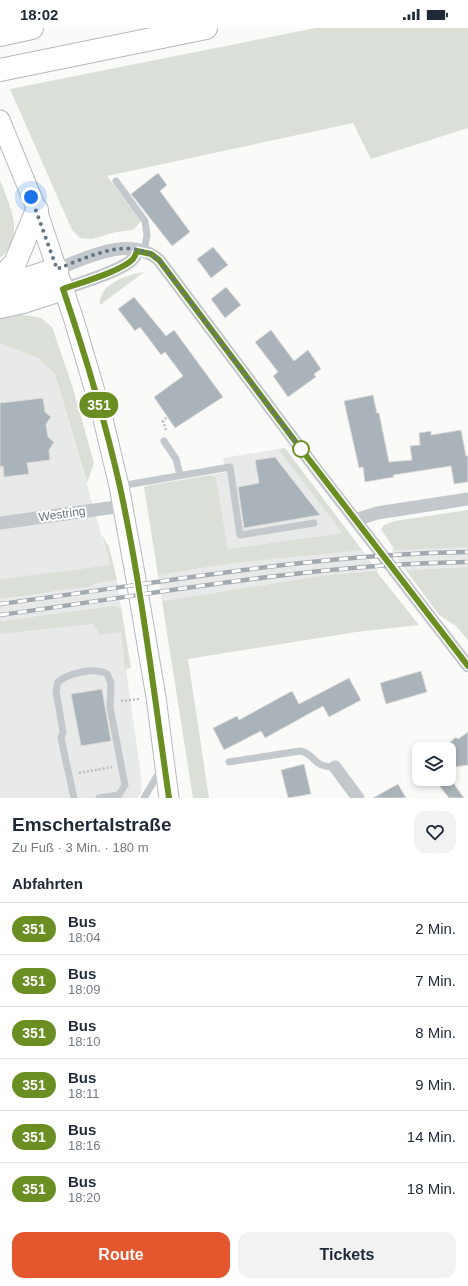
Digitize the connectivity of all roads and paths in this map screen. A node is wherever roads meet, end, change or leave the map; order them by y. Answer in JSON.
{"nodes":[{"id":1,"x":32,"y":28,"type":"edge"},
{"id":2,"x":206,"y":28,"type":"edge"},
{"id":3,"x":0,"y":35,"type":"edge"},
{"id":4,"x":3,"y":69,"type":"edge"},
{"id":5,"x":0,"y":120,"type":"edge"},
{"id":6,"x":116,"y":181,"type":"dead end"},
{"id":7,"x":37,"y":210,"type":"junction"},
{"id":8,"x":141,"y":251,"type":"junction"},
{"id":9,"x":0,"y":278,"type":"edge"},
{"id":10,"x":60,"y":279,"type":"junction"},
{"id":11,"x":0,"y":287,"type":"edge"},
{"id":12,"x":0,"y":307,"type":"edge"},
{"id":13,"x":164,"y":441,"type":"dead end"},
{"id":14,"x":180,"y":475,"type":"junction"},
{"id":15,"x":119,"y":486,"type":"junction"},
{"id":16,"x":468,"y":499,"type":"edge"},
{"id":17,"x":123,"y":506,"type":"junction"},
{"id":18,"x":355,"y":520,"type":"junction"},
{"id":19,"x":0,"y":523,"type":"edge"},
{"id":20,"x":314,"y":523,"type":"dead end"},
{"id":21,"x":468,"y":666,"type":"edge"},
{"id":22,"x":164,"y":761,"type":"junction"},
{"id":23,"x":229,"y":762,"type":"dead end"},
{"id":24,"x":335,"y":767,"type":"joint"},
{"id":25,"x":74,"y":798,"type":"edge"},
{"id":26,"x":100,"y":798,"type":"edge"},
{"id":27,"x":144,"y":798,"type":"edge"},
{"id":28,"x":169,"y":798,"type":"edge"},
{"id":29,"x":358,"y":798,"type":"edge"}],
"edges":[{"from":1,"to":3,"type":"highway"},
{"from":2,"to":4,"type":"highway"},
{"from":5,"to":7,"type":"main road"},
{"from":6,"to":8,"type":"lane"},
{"from":7,"to":9,"type":"highway"},
{"from":7,"to":10,"type":"main road"},
{"from":8,"to":10,"type":"street"},
{"from":8,"to":10,"type":"street"},
{"from":8,"to":18,"type":"street"},
{"from":10,"to":11,"type":"highway"},
{"from":10,"to":12,"type":"highway"},
{"from":10,"to":15,"type":"main road"},
{"from":13,"to":14,"type":"lane"},
{"from":14,"to":15,"type":"lane"},
{"from":14,"to":20,"type":"lane"},
{"from":15,"to":17,"type":"main road"},
{"from":16,"to":18,"type":"street"},
{"from":17,"to":19,"type":"street","name":"Westring"},
{"from":17,"to":22,"type":"main road"},
{"from":18,"to":21,"type":"street"},
{"from":22,"to":27,"type":"lane"},
{"from":22,"to":28,"type":"main road"},
{"from":23,"to":24,"type":"lane"},
{"from":24,"to":29,"type":"street"},
{"from":25,"to":26,"type":"lane"}]}
